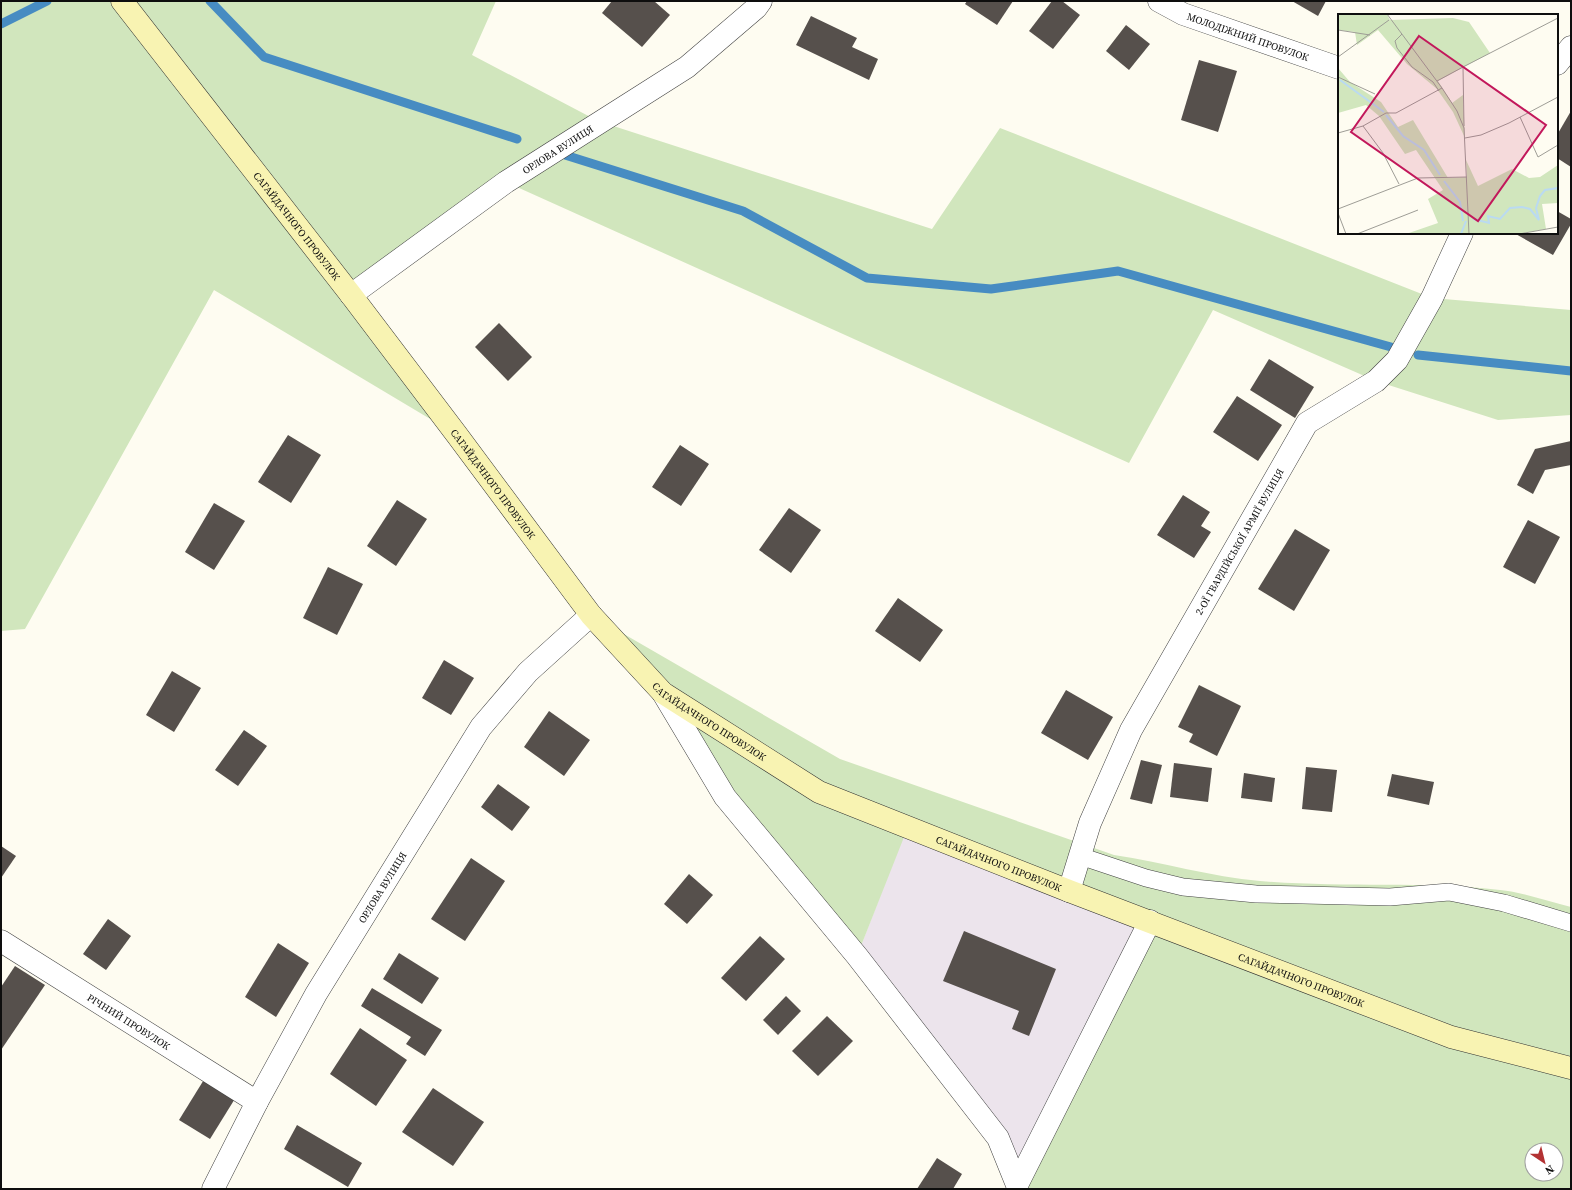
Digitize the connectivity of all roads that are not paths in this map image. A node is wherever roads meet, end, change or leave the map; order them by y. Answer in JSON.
{"nodes":[{"id":1,"x":122,"y":1,"type":"edge"},
{"id":2,"x":761,"y":1,"type":"edge"},
{"id":3,"x":1159,"y":1,"type":"edge"},
{"id":4,"x":1571,"y":47,"type":"edge"},
{"id":5,"x":1558,"y":63,"type":"edge"},
{"id":6,"x":1338,"y":68,"type":"edge"},
{"id":7,"x":1462,"y":234,"type":"edge"},
{"id":8,"x":351,"y":296,"type":"junction"},
{"id":9,"x":591,"y":615,"type":"junction"},
{"id":10,"x":663,"y":693,"type":"junction"},
{"id":11,"x":1080,"y":856,"type":"junction"},
{"id":12,"x":1069,"y":891,"type":"junction"},
{"id":13,"x":1150,"y":921,"type":"junction"},
{"id":14,"x":1571,"y":923,"type":"edge"},
{"id":15,"x":1,"y":941,"type":"edge"},
{"id":16,"x":1571,"y":1068,"type":"edge"},
{"id":17,"x":257,"y":1102,"type":"junction"},
{"id":18,"x":1017,"y":1187,"type":"edge"},
{"id":19,"x":213,"y":1189,"type":"edge"}],
"edges":[{"from":1,"to":8,"type":"street","name":"САГАЙДАЧНОГО ПРОВУЛОК"},
{"from":2,"to":8,"type":"street","name":"ОРЛОВА ВУЛИЦЯ"},
{"from":3,"to":6,"type":"street","name":"МОЛОДІЖНИЙ ПРОВУЛОК"},
{"from":4,"to":5,"type":"street"},
{"from":7,"to":11,"type":"street","name":"2-ОЇ ГВАРДІЙСЬКОЇ АРМІЇ ВУЛИЦЯ"},
{"from":8,"to":9,"type":"street","name":"САГАЙДАЧНОГО ПРОВУЛОК"},
{"from":9,"to":10,"type":"street","name":"САГАЙДАЧНОГО ПРОВУЛОК"},
{"from":9,"to":17,"type":"street","name":"ОРЛОВА ВУЛИЦЯ"},
{"from":10,"to":12,"type":"street","name":"САГАЙДАЧНОГО ПРОВУЛОК"},
{"from":10,"to":18,"type":"street"},
{"from":11,"to":12,"type":"street","name":"2-ОЇ ГВАРДІЙСЬКОЇ АРМІЇ ВУЛИЦЯ"},
{"from":11,"to":14,"type":"lane"},
{"from":12,"to":13,"type":"street","name":"САГАЙДАЧНОГО ПРОВУЛОК"},
{"from":13,"to":16,"type":"street","name":"САГАЙДАЧНОГО ПРОВУЛОК"},
{"from":13,"to":18,"type":"street"},
{"from":15,"to":17,"type":"street","name":"РІЧНИЙ ПРОВУЛОК"},
{"from":17,"to":19,"type":"street","name":"ОРЛОВА ВУЛИЦЯ"}]}
